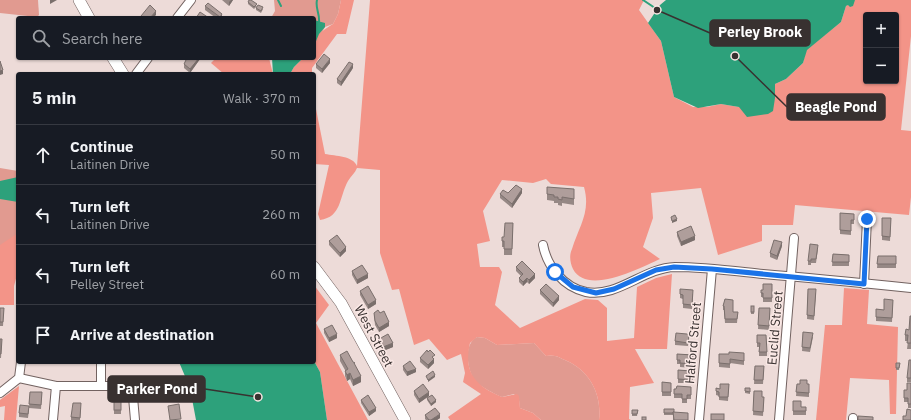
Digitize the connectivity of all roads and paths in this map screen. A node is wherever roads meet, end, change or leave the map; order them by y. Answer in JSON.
{"nodes":[{"id":1,"x":79,"y":0,"type":"edge"},
{"id":2,"x":191,"y":0,"type":"edge"},
{"id":3,"x":88,"y":16,"type":"edge"},
{"id":4,"x":179,"y":16,"type":"edge"},
{"id":5,"x":114,"y":60,"type":"edge"},
{"id":6,"x":146,"y":60,"type":"edge"},
{"id":7,"x":122,"y":72,"type":"edge"},
{"id":8,"x":138,"y":72,"type":"edge"},
{"id":9,"x":867,"y":219,"type":"dead end"},
{"id":10,"x":794,"y":238,"type":"dead end"},
{"id":11,"x":543,"y":245,"type":"dead end"},
{"id":12,"x":712,"y":269,"type":"junction"},
{"id":13,"x":316,"y":270,"type":"edge"},
{"id":14,"x":791,"y":276,"type":"junction"},
{"id":15,"x":864,"y":284,"type":"junction"},
{"id":16,"x":911,"y":288,"type":"edge"},
{"id":17,"x":21,"y":364,"type":"edge"},
{"id":18,"x":101,"y":364,"type":"edge"},
{"id":19,"x":19,"y":378,"type":"junction"},
{"id":20,"x":56,"y":386,"type":"junction"},
{"id":21,"x":101,"y":386,"type":"junction"},
{"id":22,"x":0,"y":393,"type":"edge"},
{"id":23,"x":53,"y":420,"type":"edge"},
{"id":24,"x":135,"y":420,"type":"edge"},
{"id":25,"x":405,"y":420,"type":"edge"},
{"id":26,"x":699,"y":420,"type":"edge"},
{"id":27,"x":779,"y":420,"type":"edge"}],
"edges":[{"from":1,"to":3,"type":"main road"},
{"from":2,"to":4,"type":"street"},
{"from":5,"to":7,"type":"main road"},
{"from":6,"to":8,"type":"street"},
{"from":9,"to":15,"type":"street"},
{"from":10,"to":14,"type":"street","name":"Euclid Street"},
{"from":11,"to":12,"type":"street"},
{"from":12,"to":14,"type":"street"},
{"from":12,"to":26,"type":"street","name":"Halford Street"},
{"from":13,"to":25,"type":"main road","name":"West Street"},
{"from":14,"to":15,"type":"street"},
{"from":14,"to":27,"type":"street","name":"Euclid Street"},
{"from":15,"to":16,"type":"street"},
{"from":17,"to":19,"type":"street"},
{"from":18,"to":21,"type":"street"},
{"from":19,"to":20,"type":"street"},
{"from":19,"to":22,"type":"street"},
{"from":20,"to":21,"type":"street"},
{"from":20,"to":23,"type":"street"},
{"from":21,"to":24,"type":"street"}]}
